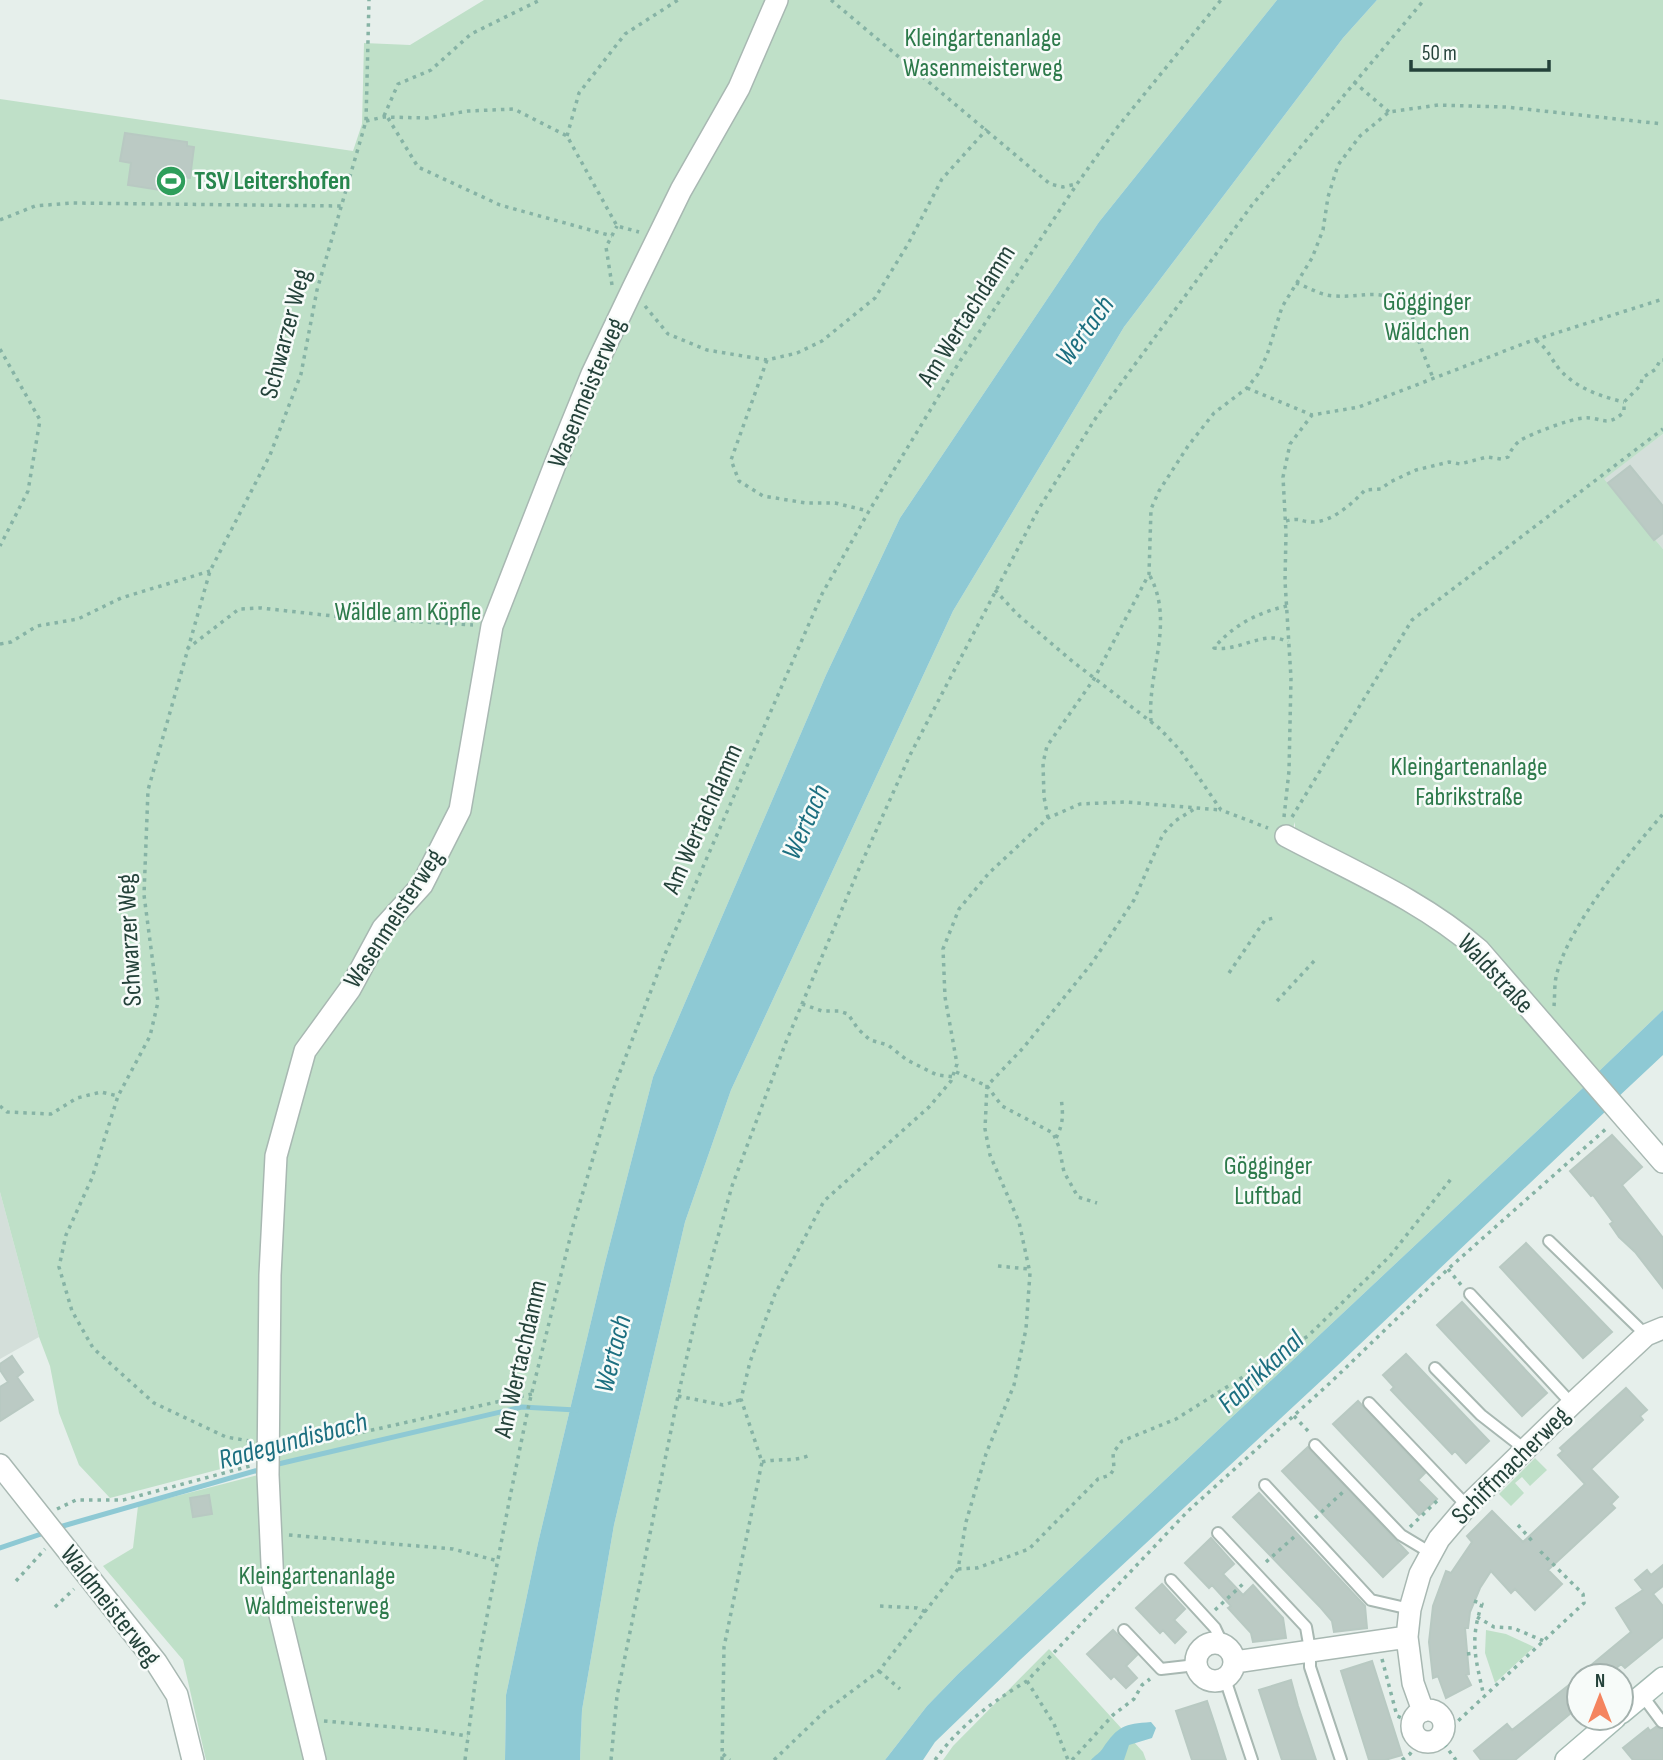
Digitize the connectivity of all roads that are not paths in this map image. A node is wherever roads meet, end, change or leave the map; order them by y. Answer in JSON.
{"nodes":[{"id":1,"x":777,"y":0,"type":"edge"},
{"id":2,"x":1286,"y":836,"type":"road end"},
{"id":3,"x":1663,"y":1162,"type":"edge"},
{"id":4,"x":1549,"y":1241,"type":"dead end"},
{"id":5,"x":1469,"y":1294,"type":"road end"},
{"id":6,"x":1655,"y":1332,"type":"edge"},
{"id":7,"x":1435,"y":1367,"type":"dead end"},
{"id":8,"x":1369,"y":1404,"type":"dead end"},
{"id":9,"x":1572,"y":1404,"type":"junction"},
{"id":10,"x":1315,"y":1445,"type":"road end"},
{"id":11,"x":1526,"y":1450,"type":"junction"},
{"id":12,"x":0,"y":1465,"type":"edge"},
{"id":13,"x":1265,"y":1485,"type":"dead end"},
{"id":14,"x":1467,"y":1506,"type":"junction"},
{"id":15,"x":1218,"y":1533,"type":"dead end"},
{"id":16,"x":1431,"y":1553,"type":"junction"},
{"id":17,"x":1171,"y":1580,"type":"dead end"},
{"id":18,"x":1410,"y":1609,"type":"junction"},
{"id":19,"x":1124,"y":1630,"type":"dead end"},
{"id":20,"x":1407,"y":1637,"type":"junction"},
{"id":21,"x":1222,"y":1643,"type":"junction"},
{"id":22,"x":1310,"y":1650,"type":"junction"},
{"id":23,"x":1196,"y":1665,"type":"junction"},
{"id":24,"x":1230,"y":1670,"type":"junction"},
{"id":25,"x":1663,"y":1678,"type":"edge"},
{"id":26,"x":1642,"y":1695,"type":"junction"},
{"id":27,"x":1635,"y":1701,"type":"edge"},
{"id":28,"x":1662,"y":1721,"type":"edge"},
{"id":29,"x":1428,"y":1727,"type":"road end"},
{"id":30,"x":1599,"y":1732,"type":"edge"},
{"id":31,"x":192,"y":1760,"type":"edge"},
{"id":32,"x":315,"y":1760,"type":"edge"},
{"id":33,"x":1252,"y":1760,"type":"edge"},
{"id":34,"x":1341,"y":1760,"type":"edge"},
{"id":35,"x":1566,"y":1760,"type":"edge"}],
"edges":[{"from":1,"to":32,"type":"street","name":"Wasenmeisterweg"},
{"from":2,"to":3,"type":"street","name":"Waldstraße"},
{"from":4,"to":6,"type":"lane"},
{"from":5,"to":9,"type":"lane"},
{"from":6,"to":9,"type":"street","name":"Schiffmacherweg"},
{"from":7,"to":11,"type":"lane"},
{"from":8,"to":14,"type":"lane"},
{"from":9,"to":11,"type":"street","name":"Schiffmacherweg"},
{"from":10,"to":16,"type":"lane"},
{"from":11,"to":14,"type":"street","name":"Schiffmacherweg"},
{"from":12,"to":31,"type":"street","name":"Waldmeisterweg"},
{"from":13,"to":18,"type":"lane"},
{"from":14,"to":16,"type":"street","name":"Schiffmacherweg"},
{"from":15,"to":22,"type":"lane"},
{"from":16,"to":18,"type":"street","name":"Schiffmacherweg"},
{"from":17,"to":21,"type":"lane"},
{"from":18,"to":20,"type":"street","name":"Schiffmacherweg"},
{"from":19,"to":23,"type":"lane"},
{"from":20,"to":22,"type":"street"},
{"from":20,"to":29,"type":"street","name":"Schiffmacherweg"},
{"from":21,"to":23,"type":"street"},
{"from":21,"to":24,"type":"street"},
{"from":22,"to":24,"type":"street"},
{"from":22,"to":34,"type":"lane"},
{"from":23,"to":24,"type":"street"},
{"from":24,"to":33,"type":"lane"},
{"from":25,"to":26,"type":"street"},
{"from":26,"to":27,"type":"street"},
{"from":26,"to":28,"type":"lane"},
{"from":30,"to":35,"type":"street"}]}
